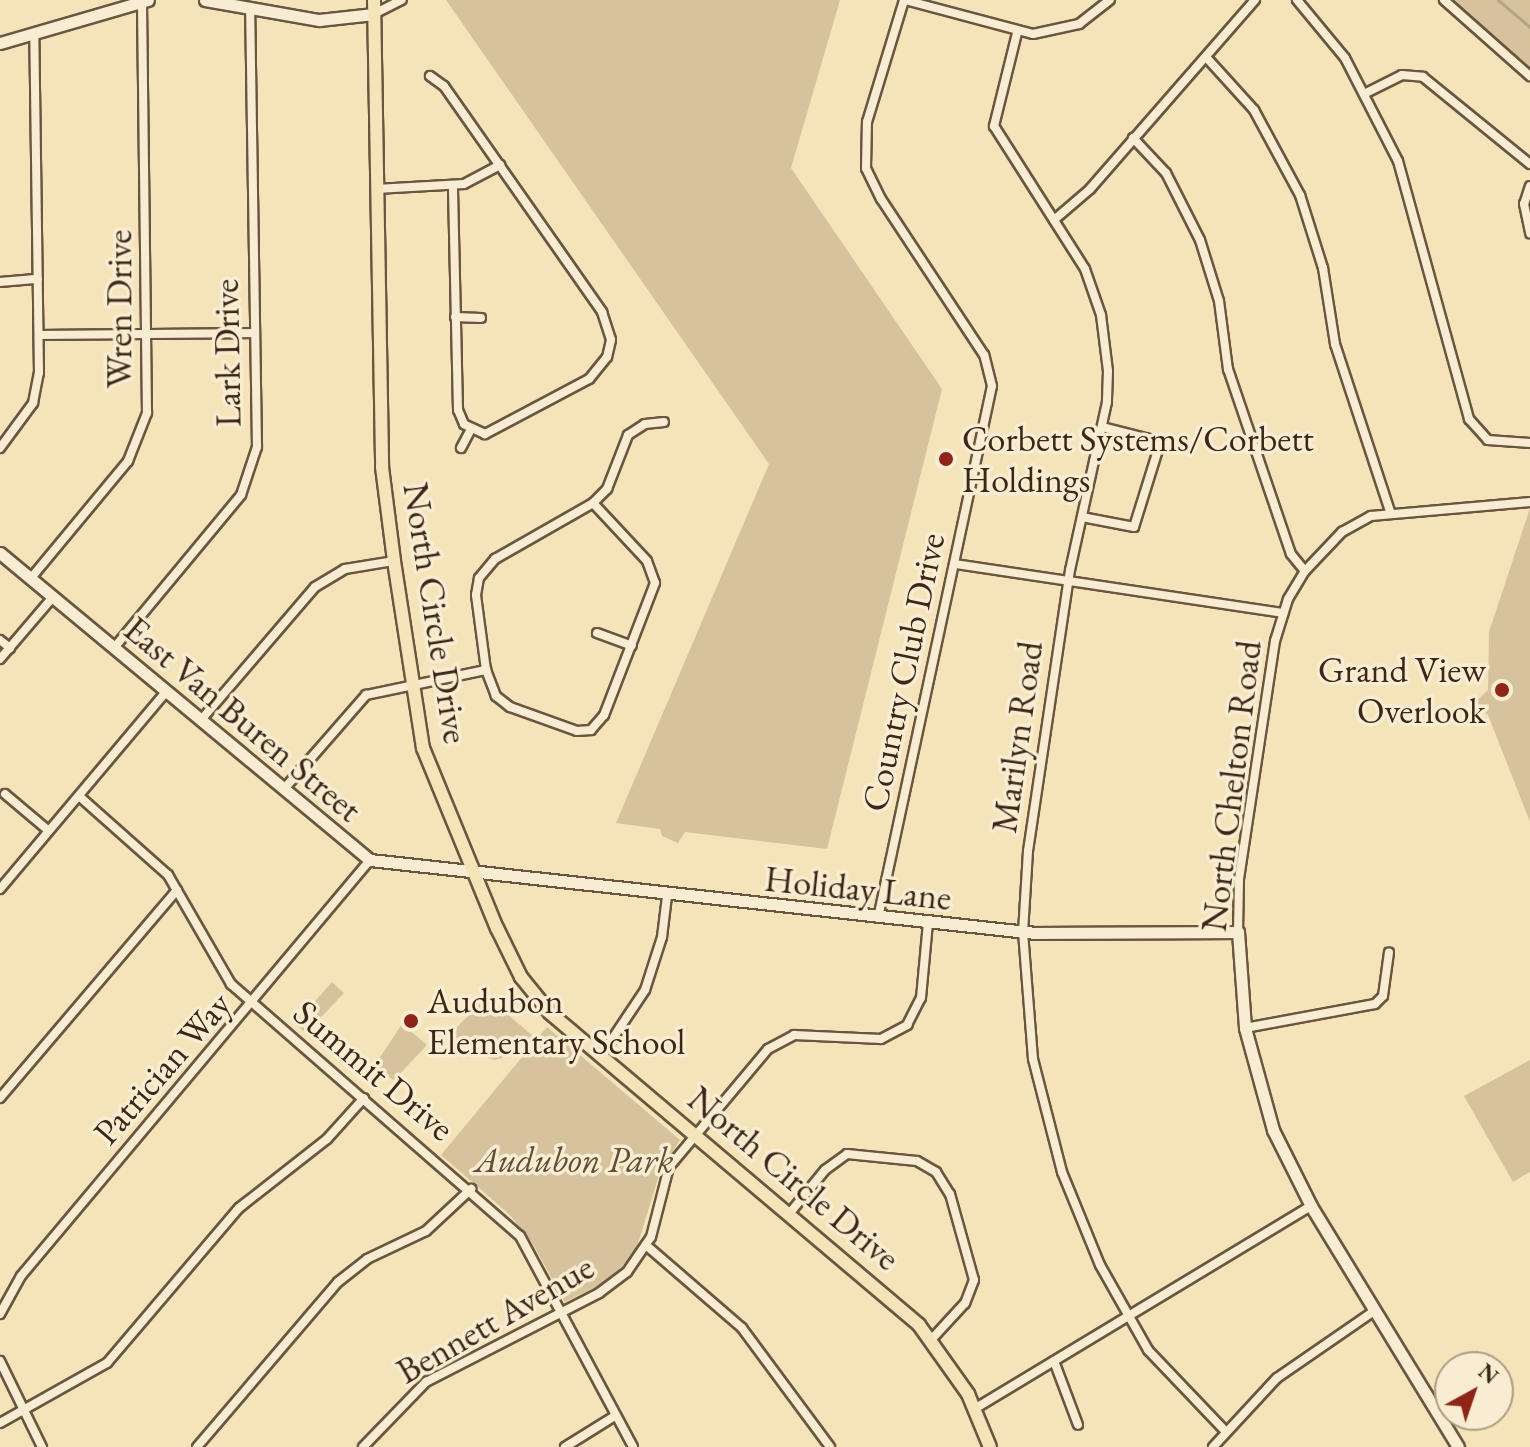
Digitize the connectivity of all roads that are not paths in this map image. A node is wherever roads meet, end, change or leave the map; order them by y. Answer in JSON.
{"nodes":[{"id":1,"x":145,"y":0,"type":"edge"},
{"id":2,"x":205,"y":0,"type":"edge"},
{"id":3,"x":374,"y":0,"type":"edge"},
{"id":4,"x":402,"y":0,"type":"edge"},
{"id":5,"x":905,"y":0,"type":"edge"},
{"id":6,"x":1110,"y":0,"type":"edge"},
{"id":7,"x":1255,"y":0,"type":"edge"},
{"id":8,"x":1297,"y":0,"type":"edge"},
{"id":9,"x":1444,"y":0,"type":"edge"},
{"id":10,"x":250,"y":8,"type":"junction"},
{"id":11,"x":374,"y":14,"type":"junction"},
{"id":12,"x":1017,"y":33,"type":"junction"},
{"id":13,"x":34,"y":34,"type":"junction"},
{"id":14,"x":0,"y":43,"type":"edge"},
{"id":15,"x":1206,"y":57,"type":"junction"},
{"id":16,"x":430,"y":76,"type":"dead end"},
{"id":17,"x":1530,"y":76,"type":"edge"},
{"id":18,"x":1366,"y":93,"type":"junction"},
{"id":19,"x":1133,"y":138,"type":"junction"},
{"id":20,"x":1530,"y":164,"type":"edge"},
{"id":21,"x":500,"y":165,"type":"junction"},
{"id":22,"x":453,"y":186,"type":"junction"},
{"id":23,"x":1530,"y":186,"type":"edge"},
{"id":24,"x":376,"y":189,"type":"junction"},
{"id":25,"x":1054,"y":220,"type":"junction"},
{"id":26,"x":1530,"y":233,"type":"edge"},
{"id":27,"x":38,"y":279,"type":"junction"},
{"id":28,"x":0,"y":282,"type":"edge"},
{"id":29,"x":455,"y":317,"type":"junction"},
{"id":30,"x":481,"y":318,"type":"dead end"},
{"id":31,"x":255,"y":333,"type":"junction"},
{"id":32,"x":147,"y":334,"type":"junction"},
{"id":33,"x":41,"y":335,"type":"junction"},
{"id":34,"x":664,"y":422,"type":"dead end"},
{"id":35,"x":1102,"y":427,"type":"junction"},
{"id":36,"x":471,"y":429,"type":"junction"},
{"id":37,"x":1530,"y":443,"type":"edge"},
{"id":38,"x":0,"y":448,"type":"edge"},
{"id":39,"x":461,"y":448,"type":"dead end"},
{"id":40,"x":1530,"y":502,"type":"edge"},
{"id":41,"x":593,"y":503,"type":"junction"},
{"id":42,"x":1390,"y":511,"type":"junction"},
{"id":43,"x":1082,"y":517,"type":"junction"},
{"id":44,"x":0,"y":553,"type":"edge"},
{"id":45,"x":394,"y":561,"type":"junction"},
{"id":46,"x":955,"y":564,"type":"junction"},
{"id":47,"x":1305,"y":571,"type":"junction"},
{"id":48,"x":31,"y":578,"type":"junction"},
{"id":49,"x":1068,"y":582,"type":"junction"},
{"id":50,"x":53,"y":597,"type":"junction"},
{"id":51,"x":1283,"y":613,"type":"junction"},
{"id":52,"x":597,"y":633,"type":"dead end"},
{"id":53,"x":0,"y":640,"type":"edge"},
{"id":54,"x":632,"y":646,"type":"junction"},
{"id":55,"x":10,"y":648,"type":"junction"},
{"id":56,"x":114,"y":648,"type":"junction"},
{"id":57,"x":0,"y":659,"type":"edge"},
{"id":58,"x":486,"y":670,"type":"junction"},
{"id":59,"x":412,"y":683,"type":"junction"},
{"id":60,"x":166,"y":692,"type":"junction"},
{"id":61,"x":201,"y":720,"type":"junction"},
{"id":62,"x":284,"y":789,"type":"junction"},
{"id":63,"x":5,"y":794,"type":"dead end"},
{"id":64,"x":79,"y":796,"type":"junction"},
{"id":65,"x":49,"y":831,"type":"junction"},
{"id":66,"x":370,"y":860,"type":"junction"},
{"id":67,"x":475,"y":876,"type":"junction"},
{"id":68,"x":0,"y":889,"type":"edge"},
{"id":69,"x":177,"y":890,"type":"junction"},
{"id":70,"x":667,"y":896,"type":"junction"},
{"id":71,"x":878,"y":918,"type":"junction"},
{"id":72,"x":928,"y":923,"type":"junction"},
{"id":73,"x":1023,"y":932,"type":"junction"},
{"id":74,"x":1238,"y":932,"type":"junction"},
{"id":75,"x":1389,"y":952,"type":"dead end"},
{"id":76,"x":253,"y":1005,"type":"junction"},
{"id":77,"x":1245,"y":1028,"type":"junction"},
{"id":78,"x":601,"y":1056,"type":"junction"},
{"id":79,"x":0,"y":1098,"type":"edge"},
{"id":80,"x":364,"y":1098,"type":"junction"},
{"id":81,"x":695,"y":1134,"type":"junction"},
{"id":82,"x":471,"y":1189,"type":"junction"},
{"id":83,"x":1311,"y":1206,"type":"junction"},
{"id":84,"x":789,"y":1214,"type":"junction"},
{"id":85,"x":647,"y":1246,"type":"junction"},
{"id":86,"x":561,"y":1311,"type":"junction"},
{"id":87,"x":1374,"y":1311,"type":"junction"},
{"id":88,"x":0,"y":1314,"type":"edge"},
{"id":89,"x":1128,"y":1317,"type":"junction"},
{"id":90,"x":931,"y":1340,"type":"junction"},
{"id":91,"x":0,"y":1361,"type":"edge"},
{"id":92,"x":1054,"y":1361,"type":"junction"},
{"id":93,"x":976,"y":1408,"type":"junction"},
{"id":94,"x":23,"y":1411,"type":"junction"},
{"id":95,"x":613,"y":1417,"type":"junction"},
{"id":96,"x":0,"y":1423,"type":"edge"},
{"id":97,"x":1078,"y":1425,"type":"dead end"},
{"id":98,"x":1226,"y":1432,"type":"junction"},
{"id":99,"x":42,"y":1447,"type":"edge"},
{"id":100,"x":197,"y":1447,"type":"edge"},
{"id":101,"x":363,"y":1447,"type":"edge"},
{"id":102,"x":565,"y":1447,"type":"edge"},
{"id":103,"x":633,"y":1447,"type":"edge"},
{"id":104,"x":830,"y":1447,"type":"edge"},
{"id":105,"x":990,"y":1447,"type":"edge"},
{"id":106,"x":1213,"y":1447,"type":"edge"},
{"id":107,"x":1458,"y":1447,"type":"edge"}],
"edges":[{"from":1,"to":13,"type":"street"},
{"from":1,"to":32,"type":"street","name":"Wren Drive"},
{"from":2,"to":10,"type":"street"},
{"from":3,"to":11,"type":"main road","name":"North Circle Drive"},
{"from":4,"to":11,"type":"street"},
{"from":5,"to":12,"type":"street"},
{"from":5,"to":46,"type":"street","name":"Country Club Drive"},
{"from":6,"to":12,"type":"street"},
{"from":7,"to":15,"type":"street"},
{"from":8,"to":18,"type":"street"},
{"from":9,"to":17,"type":"street"},
{"from":10,"to":11,"type":"street"},
{"from":10,"to":31,"type":"street","name":"Lark Drive"},
{"from":11,"to":24,"type":"main road","name":"North Circle Drive"},
{"from":12,"to":25,"type":"street","name":"Marilyn Road"},
{"from":13,"to":14,"type":"street"},
{"from":13,"to":27,"type":"street"},
{"from":15,"to":19,"type":"street"},
{"from":15,"to":42,"type":"street"},
{"from":16,"to":21,"type":"street"},
{"from":18,"to":20,"type":"street"},
{"from":18,"to":37,"type":"street"},
{"from":19,"to":25,"type":"street"},
{"from":19,"to":47,"type":"street"},
{"from":21,"to":22,"type":"street"},
{"from":21,"to":36,"type":"street"},
{"from":22,"to":24,"type":"street"},
{"from":22,"to":29,"type":"street"},
{"from":23,"to":26,"type":"street"},
{"from":24,"to":45,"type":"main road","name":"North Circle Drive"},
{"from":25,"to":35,"type":"street","name":"Marilyn Road"},
{"from":27,"to":28,"type":"street"},
{"from":27,"to":33,"type":"street"},
{"from":29,"to":30,"type":"street"},
{"from":29,"to":36,"type":"street"},
{"from":31,"to":32,"type":"street"},
{"from":31,"to":56,"type":"street","name":"Lark Drive"},
{"from":32,"to":33,"type":"street"},
{"from":32,"to":48,"type":"street","name":"Wren Drive"},
{"from":33,"to":38,"type":"street"},
{"from":34,"to":41,"type":"street"},
{"from":35,"to":43,"type":"street","name":"Marilyn Road"},
{"from":35,"to":43,"type":"street"},
{"from":36,"to":39,"type":"street"},
{"from":40,"to":42,"type":"street","name":"North Chelton Road"},
{"from":41,"to":54,"type":"street"},
{"from":41,"to":58,"type":"street"},
{"from":42,"to":47,"type":"street","name":"North Chelton Road"},
{"from":43,"to":49,"type":"street","name":"Marilyn Road"},
{"from":44,"to":48,"type":"street","name":"East Van Buren Street"},
{"from":45,"to":59,"type":"main road","name":"North Circle Drive"},
{"from":45,"to":61,"type":"street"},
{"from":46,"to":49,"type":"street"},
{"from":46,"to":71,"type":"street","name":"Country Club Drive"},
{"from":47,"to":51,"type":"street","name":"North Chelton Road"},
{"from":48,"to":50,"type":"street","name":"East Van Buren Street"},
{"from":49,"to":51,"type":"street"},
{"from":49,"to":73,"type":"street","name":"Marilyn Road"},
{"from":50,"to":55,"type":"street"},
{"from":50,"to":56,"type":"street","name":"East Van Buren Street"},
{"from":51,"to":74,"type":"street","name":"North Chelton Road"},
{"from":52,"to":54,"type":"street"},
{"from":53,"to":55,"type":"street"},
{"from":54,"to":58,"type":"street"},
{"from":55,"to":57,"type":"street"},
{"from":56,"to":60,"type":"street","name":"East Van Buren Street"},
{"from":58,"to":59,"type":"street"},
{"from":59,"to":62,"type":"street"},
{"from":59,"to":67,"type":"main road","name":"North Circle Drive"},
{"from":60,"to":61,"type":"street","name":"East Van Buren Street"},
{"from":60,"to":64,"type":"street"},
{"from":61,"to":62,"type":"street","name":"East Van Buren Street"},
{"from":62,"to":66,"type":"street","name":"East Van Buren Street"},
{"from":63,"to":65,"type":"street"},
{"from":64,"to":65,"type":"street"},
{"from":64,"to":69,"type":"street","name":"Summit Drive"},
{"from":65,"to":68,"type":"street"},
{"from":66,"to":67,"type":"street","name":"East Van Buren Street"},
{"from":66,"to":76,"type":"street","name":"Patrician Way"},
{"from":67,"to":70,"type":"street","name":"Holiday Lane"},
{"from":67,"to":78,"type":"main road","name":"North Circle Drive"},
{"from":69,"to":76,"type":"street","name":"Summit Drive"},
{"from":69,"to":79,"type":"street"},
{"from":70,"to":71,"type":"street","name":"Holiday Lane"},
{"from":70,"to":78,"type":"street"},
{"from":71,"to":72,"type":"street","name":"Holiday Lane"},
{"from":72,"to":73,"type":"street","name":"Holiday Lane"},
{"from":72,"to":81,"type":"street","name":"Bennett Avenue"},
{"from":73,"to":74,"type":"street","name":"Holiday Lane"},
{"from":73,"to":89,"type":"street","name":"Marilyn Road"},
{"from":74,"to":77,"type":"street","name":"North Chelton Road"},
{"from":75,"to":77,"type":"street"},
{"from":76,"to":80,"type":"street","name":"Summit Drive"},
{"from":76,"to":88,"type":"street","name":"Patrician Way"},
{"from":77,"to":83,"type":"street","name":"North Chelton Road"},
{"from":78,"to":81,"type":"main road","name":"North Circle Drive"},
{"from":80,"to":82,"type":"street","name":"Summit Drive"},
{"from":80,"to":94,"type":"street"},
{"from":81,"to":84,"type":"main road","name":"North Circle Drive"},
{"from":81,"to":85,"type":"street","name":"Bennett Avenue"},
{"from":82,"to":86,"type":"street","name":"Summit Drive"},
{"from":82,"to":100,"type":"street"},
{"from":83,"to":87,"type":"street","name":"North Chelton Road"},
{"from":83,"to":89,"type":"street"},
{"from":84,"to":90,"type":"main road","name":"North Circle Drive"},
{"from":84,"to":90,"type":"street"},
{"from":85,"to":86,"type":"street","name":"Bennett Avenue"},
{"from":85,"to":104,"type":"street"},
{"from":86,"to":95,"type":"street","name":"Summit Drive"},
{"from":86,"to":101,"type":"street","name":"Bennett Avenue"},
{"from":87,"to":98,"type":"street"},
{"from":87,"to":107,"type":"street","name":"North Chelton Road"},
{"from":89,"to":92,"type":"street"},
{"from":89,"to":98,"type":"street","name":"Marilyn Road"},
{"from":90,"to":93,"type":"main road","name":"North Circle Drive"},
{"from":91,"to":94,"type":"street"},
{"from":92,"to":93,"type":"street"},
{"from":92,"to":97,"type":"street"},
{"from":93,"to":105,"type":"main road","name":"North Circle Drive"},
{"from":94,"to":96,"type":"street"},
{"from":94,"to":99,"type":"street"},
{"from":95,"to":102,"type":"street"},
{"from":95,"to":103,"type":"street","name":"Summit Drive"},
{"from":98,"to":106,"type":"street"}]}
